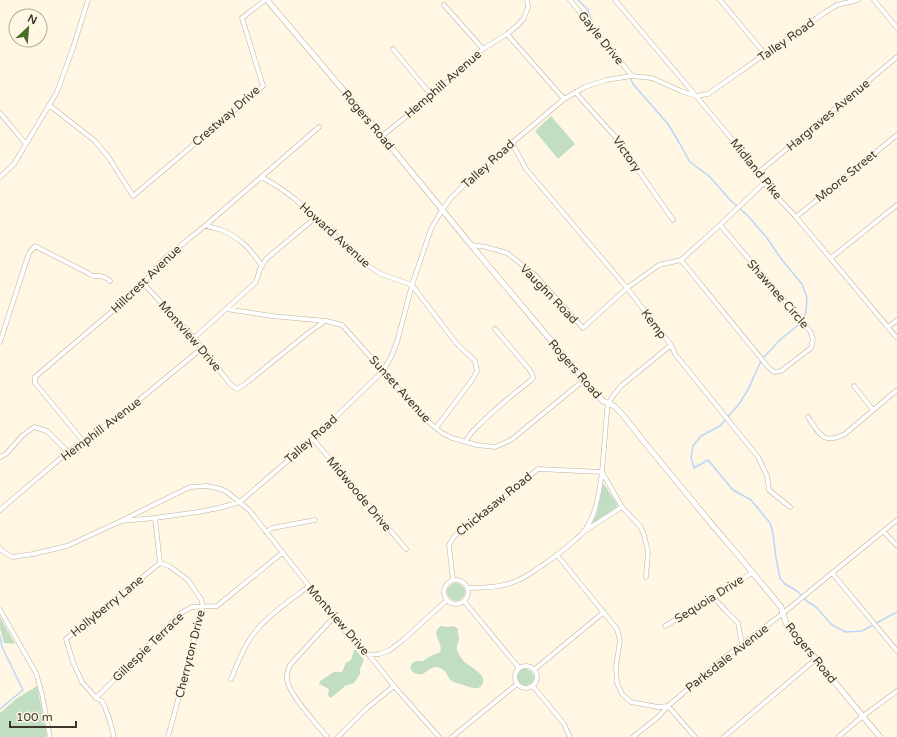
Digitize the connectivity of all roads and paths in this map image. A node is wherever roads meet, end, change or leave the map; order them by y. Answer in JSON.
{"nodes":[{"id":1,"x":88,"y":0,"type":"edge"},
{"id":2,"x":266,"y":0,"type":"edge"},
{"id":3,"x":527,"y":0,"type":"edge"},
{"id":4,"x":570,"y":0,"type":"edge"},
{"id":5,"x":615,"y":0,"type":"edge"},
{"id":6,"x":720,"y":0,"type":"edge"},
{"id":7,"x":858,"y":0,"type":"edge"},
{"id":8,"x":874,"y":0,"type":"edge"},
{"id":9,"x":444,"y":5,"type":"dead end"},
{"id":10,"x":897,"y":28,"type":"edge"},
{"id":11,"x":507,"y":34,"type":"junction"},
{"id":12,"x":393,"y":49,"type":"dead end"},
{"id":13,"x":483,"y":49,"type":"junction"},
{"id":14,"x":765,"y":54,"type":"junction"},
{"id":15,"x":897,"y":57,"type":"edge"},
{"id":16,"x":632,"y":76,"type":"junction"},
{"id":17,"x":575,"y":92,"type":"junction"},
{"id":18,"x":432,"y":96,"type":"junction"},
{"id":19,"x":696,"y":96,"type":"junction"},
{"id":20,"x":564,"y":99,"type":"junction"},
{"id":21,"x":49,"y":105,"type":"junction"},
{"id":22,"x":0,"y":113,"type":"edge"},
{"id":23,"x":319,"y":127,"type":"dead end"},
{"id":24,"x":897,"y":135,"type":"edge"},
{"id":25,"x":382,"y":136,"type":"junction"},
{"id":26,"x":512,"y":143,"type":"junction"},
{"id":27,"x":26,"y":144,"type":"junction"},
{"id":28,"x":759,"y":172,"type":"junction"},
{"id":29,"x":0,"y":177,"type":"edge"},
{"id":30,"x":262,"y":177,"type":"junction"},
{"id":31,"x":764,"y":182,"type":"junction"},
{"id":32,"x":897,"y":205,"type":"edge"},
{"id":33,"x":442,"y":210,"type":"junction"},
{"id":34,"x":796,"y":217,"type":"junction"},
{"id":35,"x":315,"y":218,"type":"junction"},
{"id":36,"x":673,"y":220,"type":"dead end"},
{"id":37,"x":206,"y":225,"type":"junction"},
{"id":38,"x":720,"y":225,"type":"junction"},
{"id":39,"x":471,"y":245,"type":"junction"},
{"id":40,"x":831,"y":258,"type":"junction"},
{"id":41,"x":681,"y":260,"type":"junction"},
{"id":42,"x":262,"y":266,"type":"junction"},
{"id":43,"x":110,"y":281,"type":"dead end"},
{"id":44,"x":143,"y":283,"type":"junction"},
{"id":45,"x":412,"y":284,"type":"junction"},
{"id":46,"x":627,"y":288,"type":"junction"},
{"id":47,"x":226,"y":309,"type":"junction"},
{"id":48,"x":897,"y":320,"type":"edge"},
{"id":49,"x":326,"y":321,"type":"junction"},
{"id":50,"x":888,"y":327,"type":"junction"},
{"id":51,"x":495,"y":329,"type":"dead end"},
{"id":52,"x":194,"y":338,"type":"junction"},
{"id":53,"x":897,"y":338,"type":"edge"},
{"id":54,"x":0,"y":342,"type":"edge"},
{"id":55,"x":670,"y":345,"type":"junction"},
{"id":56,"x":202,"y":348,"type":"junction"},
{"id":57,"x":383,"y":371,"type":"junction"},
{"id":58,"x":584,"y":380,"type":"junction"},
{"id":59,"x":854,"y":386,"type":"dead end"},
{"id":60,"x":897,"y":390,"type":"edge"},
{"id":61,"x":608,"y":404,"type":"junction"},
{"id":62,"x":873,"y":410,"type":"junction"},
{"id":63,"x":808,"y":418,"type":"dead end"},
{"id":64,"x":436,"y":428,"type":"junction"},
{"id":65,"x":312,"y":438,"type":"junction"},
{"id":66,"x":83,"y":441,"type":"junction"},
{"id":67,"x":466,"y":442,"type":"junction"},
{"id":68,"x":68,"y":452,"type":"junction"},
{"id":69,"x":0,"y":457,"type":"edge"},
{"id":70,"x":602,"y":472,"type":"junction"},
{"id":71,"x":240,"y":502,"type":"junction"},
{"id":72,"x":622,"y":507,"type":"junction"},
{"id":73,"x":790,"y":507,"type":"dead end"},
{"id":74,"x":0,"y":510,"type":"edge"},
{"id":75,"x":155,"y":518,"type":"junction"},
{"id":76,"x":315,"y":520,"type":"dead end"},
{"id":77,"x":897,"y":520,"type":"edge"},
{"id":78,"x":121,"y":521,"type":"junction"},
{"id":79,"x":584,"y":531,"type":"junction"},
{"id":80,"x":883,"y":531,"type":"junction"},
{"id":81,"x":266,"y":532,"type":"junction"},
{"id":82,"x":897,"y":546,"type":"edge"},
{"id":83,"x":0,"y":548,"type":"edge"},
{"id":84,"x":406,"y":549,"type":"dead end"},
{"id":85,"x":282,"y":553,"type":"junction"},
{"id":86,"x":557,"y":555,"type":"junction"},
{"id":87,"x":160,"y":563,"type":"junction"},
{"id":88,"x":752,"y":573,"type":"junction"},
{"id":89,"x":832,"y":573,"type":"junction"},
{"id":90,"x":646,"y":577,"type":"dead end"},
{"id":91,"x":453,"y":580,"type":"junction"},
{"id":92,"x":309,"y":586,"type":"junction"},
{"id":93,"x":468,"y":588,"type":"junction"},
{"id":94,"x":714,"y":597,"type":"junction"},
{"id":95,"x":447,"y":600,"type":"junction"},
{"id":96,"x":464,"y":602,"type":"junction"},
{"id":97,"x":203,"y":607,"type":"junction"},
{"id":98,"x":0,"y":610,"type":"edge"},
{"id":99,"x":604,"y":612,"type":"junction"},
{"id":100,"x":782,"y":614,"type":"junction"},
{"id":101,"x":334,"y":617,"type":"junction"},
{"id":102,"x":666,"y":626,"type":"dead end"},
{"id":103,"x":742,"y":645,"type":"junction"},
{"id":104,"x":897,"y":652,"type":"edge"},
{"id":105,"x":369,"y":655,"type":"junction"},
{"id":106,"x":816,"y":659,"type":"junction"},
{"id":107,"x":519,"y":668,"type":"junction"},
{"id":108,"x":535,"y":669,"type":"junction"},
{"id":109,"x":231,"y":679,"type":"dead end"},
{"id":110,"x":517,"y":684,"type":"junction"},
{"id":111,"x":394,"y":686,"type":"junction"},
{"id":112,"x":533,"y":686,"type":"junction"},
{"id":113,"x":897,"y":691,"type":"edge"},
{"id":114,"x":96,"y":698,"type":"junction"},
{"id":115,"x":668,"y":706,"type":"junction"},
{"id":116,"x":863,"y":716,"type":"junction"},
{"id":117,"x":50,"y":737,"type":"edge"},
{"id":118,"x":114,"y":737,"type":"edge"},
{"id":119,"x":168,"y":737,"type":"edge"},
{"id":120,"x":327,"y":737,"type":"edge"},
{"id":121,"x":338,"y":737,"type":"edge"},
{"id":122,"x":439,"y":737,"type":"edge"},
{"id":123,"x":452,"y":737,"type":"edge"},
{"id":124,"x":570,"y":737,"type":"edge"},
{"id":125,"x":633,"y":737,"type":"edge"},
{"id":126,"x":695,"y":737,"type":"edge"},
{"id":127,"x":724,"y":737,"type":"edge"},
{"id":128,"x":838,"y":737,"type":"edge"},
{"id":129,"x":880,"y":737,"type":"edge"}],
"edges":[{"from":1,"to":21,"type":"street"},
{"from":2,"to":21,"type":"street","name":"Crestway Drive"},
{"from":2,"to":25,"type":"street","name":"Rogers Road"},
{"from":3,"to":11,"type":"street","name":"Hemphill Avenue"},
{"from":4,"to":16,"type":"street","name":"Gayle Drive"},
{"from":5,"to":19,"type":"street","name":"Midland Pike"},
{"from":6,"to":14,"type":"street"},
{"from":7,"to":14,"type":"street","name":"Talley Road"},
{"from":8,"to":10,"type":"street"},
{"from":9,"to":13,"type":"street"},
{"from":11,"to":13,"type":"street","name":"Hemphill Avenue"},
{"from":11,"to":20,"type":"street"},
{"from":12,"to":18,"type":"street"},
{"from":13,"to":18,"type":"street","name":"Hemphill Avenue"},
{"from":14,"to":19,"type":"street","name":"Talley Road"},
{"from":15,"to":28,"type":"street","name":"Hargraves Avenue"},
{"from":16,"to":17,"type":"street","name":"Talley Road"},
{"from":16,"to":19,"type":"street","name":"Talley Road"},
{"from":17,"to":20,"type":"street","name":"Talley Road"},
{"from":17,"to":36,"type":"street","name":"Victory"},
{"from":18,"to":25,"type":"street","name":"Hemphill Avenue"},
{"from":19,"to":28,"type":"street","name":"Midland Pike"},
{"from":20,"to":26,"type":"street","name":"Talley Road"},
{"from":21,"to":27,"type":"street"},
{"from":22,"to":27,"type":"street"},
{"from":23,"to":30,"type":"street","name":"Hillcrest Avenue"},
{"from":24,"to":34,"type":"street","name":"Moore Street"},
{"from":25,"to":33,"type":"street","name":"Rogers Road"},
{"from":26,"to":33,"type":"street","name":"Talley Road"},
{"from":26,"to":46,"type":"street","name":"Kemp"},
{"from":27,"to":29,"type":"street"},
{"from":28,"to":31,"type":"street","name":"Midland Pike"},
{"from":30,"to":35,"type":"street","name":"Howard Avenue"},
{"from":30,"to":37,"type":"street","name":"Hillcrest Avenue"},
{"from":31,"to":34,"type":"street","name":"Midland Pike"},
{"from":31,"to":38,"type":"street"},
{"from":32,"to":40,"type":"street"},
{"from":33,"to":39,"type":"street","name":"Rogers Road"},
{"from":33,"to":45,"type":"street","name":"Talley Road"},
{"from":34,"to":40,"type":"street","name":"Midland Pike"},
{"from":35,"to":42,"type":"street"},
{"from":35,"to":45,"type":"street","name":"Howard Avenue"},
{"from":37,"to":42,"type":"street"},
{"from":37,"to":44,"type":"street","name":"Hillcrest Avenue"},
{"from":38,"to":41,"type":"street"},
{"from":38,"to":41,"type":"street","name":"Shawnee Circle"},
{"from":39,"to":46,"type":"street","name":"Vaughn Road"},
{"from":39,"to":58,"type":"street","name":"Rogers Road"},
{"from":40,"to":50,"type":"street","name":"Midland Pike"},
{"from":41,"to":46,"type":"street"},
{"from":42,"to":47,"type":"street"},
{"from":43,"to":54,"type":"street"},
{"from":44,"to":52,"type":"street","name":"Montview Drive"},
{"from":44,"to":66,"type":"street","name":"Hillcrest Avenue"},
{"from":45,"to":57,"type":"street","name":"Talley Road"},
{"from":45,"to":64,"type":"street"},
{"from":46,"to":55,"type":"street","name":"Kemp"},
{"from":47,"to":49,"type":"street","name":"Sunset Avenue"},
{"from":47,"to":52,"type":"street"},
{"from":48,"to":50,"type":"street"},
{"from":49,"to":56,"type":"street","name":"Montview Drive"},
{"from":49,"to":57,"type":"street","name":"Sunset Avenue"},
{"from":50,"to":53,"type":"street","name":"Midland Pike"},
{"from":51,"to":67,"type":"street"},
{"from":52,"to":56,"type":"street","name":"Montview Drive"},
{"from":55,"to":61,"type":"street"},
{"from":55,"to":73,"type":"street","name":"Kemp"},
{"from":56,"to":66,"type":"street","name":"Hemphill Avenue"},
{"from":57,"to":64,"type":"street","name":"Sunset Avenue"},
{"from":57,"to":65,"type":"street","name":"Talley Road"},
{"from":58,"to":61,"type":"street","name":"Rogers Road"},
{"from":58,"to":67,"type":"street","name":"Sunset Avenue"},
{"from":59,"to":62,"type":"street"},
{"from":60,"to":62,"type":"street"},
{"from":61,"to":70,"type":"street"},
{"from":61,"to":88,"type":"street","name":"Rogers Road"},
{"from":62,"to":63,"type":"street"},
{"from":64,"to":67,"type":"street","name":"Sunset Avenue"},
{"from":65,"to":71,"type":"street","name":"Talley Road"},
{"from":65,"to":84,"type":"street","name":"Midwoode Drive"},
{"from":66,"to":68,"type":"street","name":"Hemphill Avenue"},
{"from":68,"to":69,"type":"street"},
{"from":68,"to":74,"type":"street","name":"Hemphill Avenue"},
{"from":70,"to":72,"type":"street"},
{"from":70,"to":79,"type":"street"},
{"from":70,"to":91,"type":"street","name":"Chickasaw Road"},
{"from":71,"to":75,"type":"street","name":"Talley Road"},
{"from":71,"to":78,"type":"street","name":"Talley Road"},
{"from":71,"to":81,"type":"street","name":"Montview Drive"},
{"from":72,"to":79,"type":"street"},
{"from":72,"to":90,"type":"street"},
{"from":75,"to":78,"type":"street","name":"Talley Road"},
{"from":75,"to":87,"type":"street"},
{"from":76,"to":81,"type":"street"},
{"from":77,"to":80,"type":"street","name":"Parksdale Avenue"},
{"from":78,"to":83,"type":"street","name":"Talley Road"},
{"from":79,"to":86,"type":"street"},
{"from":80,"to":82,"type":"street"},
{"from":80,"to":89,"type":"street","name":"Parksdale Avenue"},
{"from":81,"to":85,"type":"street","name":"Montview Drive"},
{"from":85,"to":92,"type":"street","name":"Montview Drive"},
{"from":85,"to":97,"type":"street","name":"Gillespie Terrace"},
{"from":86,"to":93,"type":"street"},
{"from":86,"to":99,"type":"street"},
{"from":87,"to":97,"type":"street","name":"Cherryton Drive"},
{"from":87,"to":114,"type":"street","name":"Hollyberry Lane"},
{"from":88,"to":94,"type":"street","name":"Sequoia Drive"},
{"from":88,"to":100,"type":"street","name":"Rogers Road"},
{"from":89,"to":100,"type":"street","name":"Parksdale Avenue"},
{"from":89,"to":104,"type":"street"},
{"from":91,"to":93,"type":"street"},
{"from":91,"to":95,"type":"street"},
{"from":92,"to":101,"type":"street","name":"Montview Drive"},
{"from":92,"to":109,"type":"street"},
{"from":93,"to":96,"type":"street"},
{"from":94,"to":102,"type":"street","name":"Sequoia Drive"},
{"from":94,"to":103,"type":"street"},
{"from":95,"to":96,"type":"street"},
{"from":95,"to":105,"type":"street"},
{"from":96,"to":107,"type":"street"},
{"from":97,"to":114,"type":"street","name":"Gillespie Terrace"},
{"from":97,"to":119,"type":"street","name":"Cherryton Drive"},
{"from":98,"to":117,"type":"street"},
{"from":99,"to":108,"type":"street"},
{"from":99,"to":115,"type":"street"},
{"from":100,"to":103,"type":"street","name":"Parksdale Avenue"},
{"from":100,"to":106,"type":"street","name":"Rogers Road"},
{"from":101,"to":105,"type":"street","name":"Montview Drive"},
{"from":101,"to":120,"type":"street"},
{"from":103,"to":115,"type":"street","name":"Parksdale Avenue"},
{"from":105,"to":111,"type":"street","name":"Montview Drive"},
{"from":106,"to":116,"type":"street","name":"Rogers Road"},
{"from":106,"to":127,"type":"street"},
{"from":107,"to":108,"type":"street"},
{"from":107,"to":110,"type":"street"},
{"from":108,"to":112,"type":"street"},
{"from":110,"to":112,"type":"street"},
{"from":110,"to":123,"type":"street"},
{"from":111,"to":121,"type":"street"},
{"from":111,"to":122,"type":"street","name":"Montview Drive"},
{"from":112,"to":124,"type":"street"},
{"from":113,"to":116,"type":"street"},
{"from":114,"to":118,"type":"street","name":"Hollyberry Lane"},
{"from":115,"to":125,"type":"street","name":"Parksdale Avenue"},
{"from":115,"to":126,"type":"street"},
{"from":116,"to":128,"type":"street"},
{"from":116,"to":129,"type":"street","name":"Rogers Road"}]}
